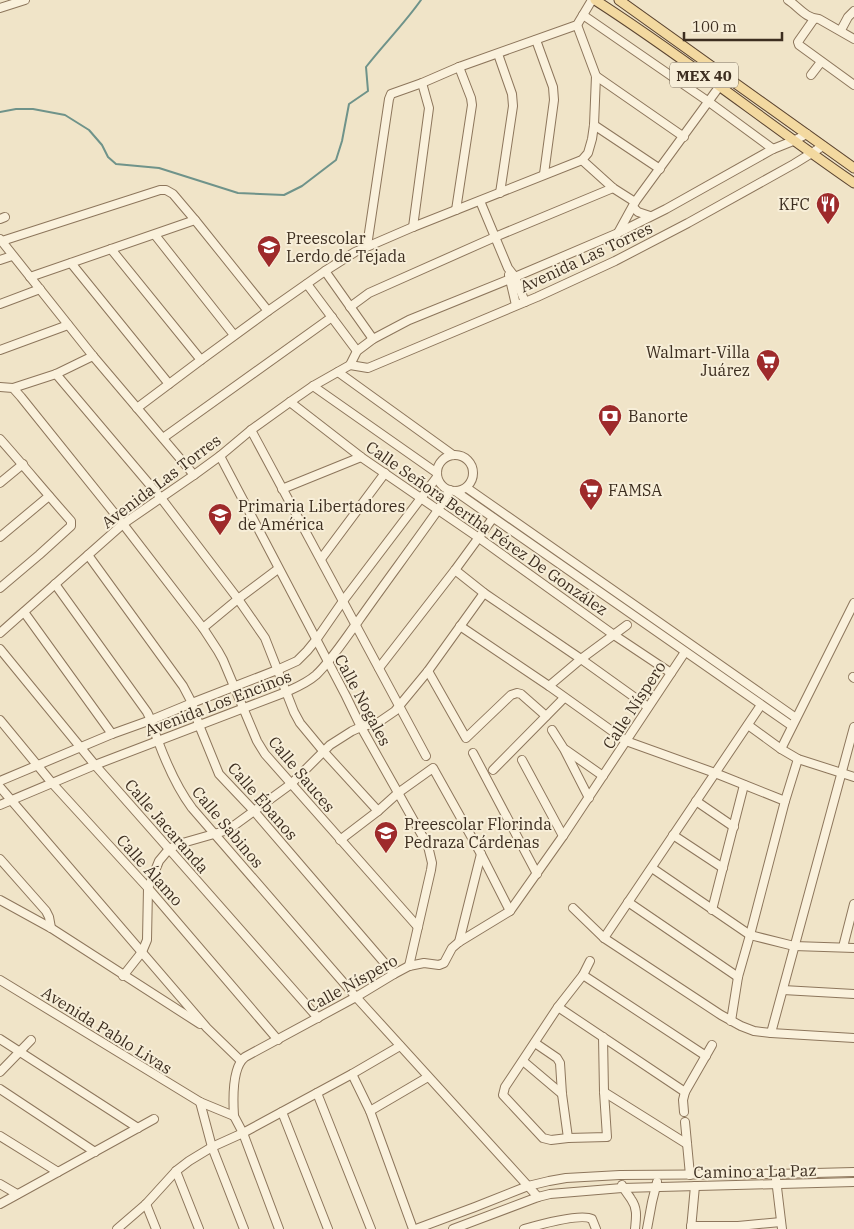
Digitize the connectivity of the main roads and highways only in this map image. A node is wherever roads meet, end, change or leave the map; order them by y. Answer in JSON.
{"nodes":[{"id":1,"x":593,"y":0,"type":"edge"},
{"id":2,"x":604,"y":0,"type":"edge"},
{"id":3,"x":619,"y":0,"type":"edge"},
{"id":4,"x":642,"y":30,"type":"junction"},
{"id":5,"x":854,"y":168,"type":"edge"},
{"id":6,"x":854,"y":183,"type":"edge"}],
"edges":[{"from":1,"to":4,"type":"main road","number":"MEX 40"},
{"from":2,"to":4,"type":"main road"},
{"from":3,"to":5,"type":"main road","number":"MEX 40"},
{"from":4,"to":6,"type":"main road","number":"MEX 40"}]}
